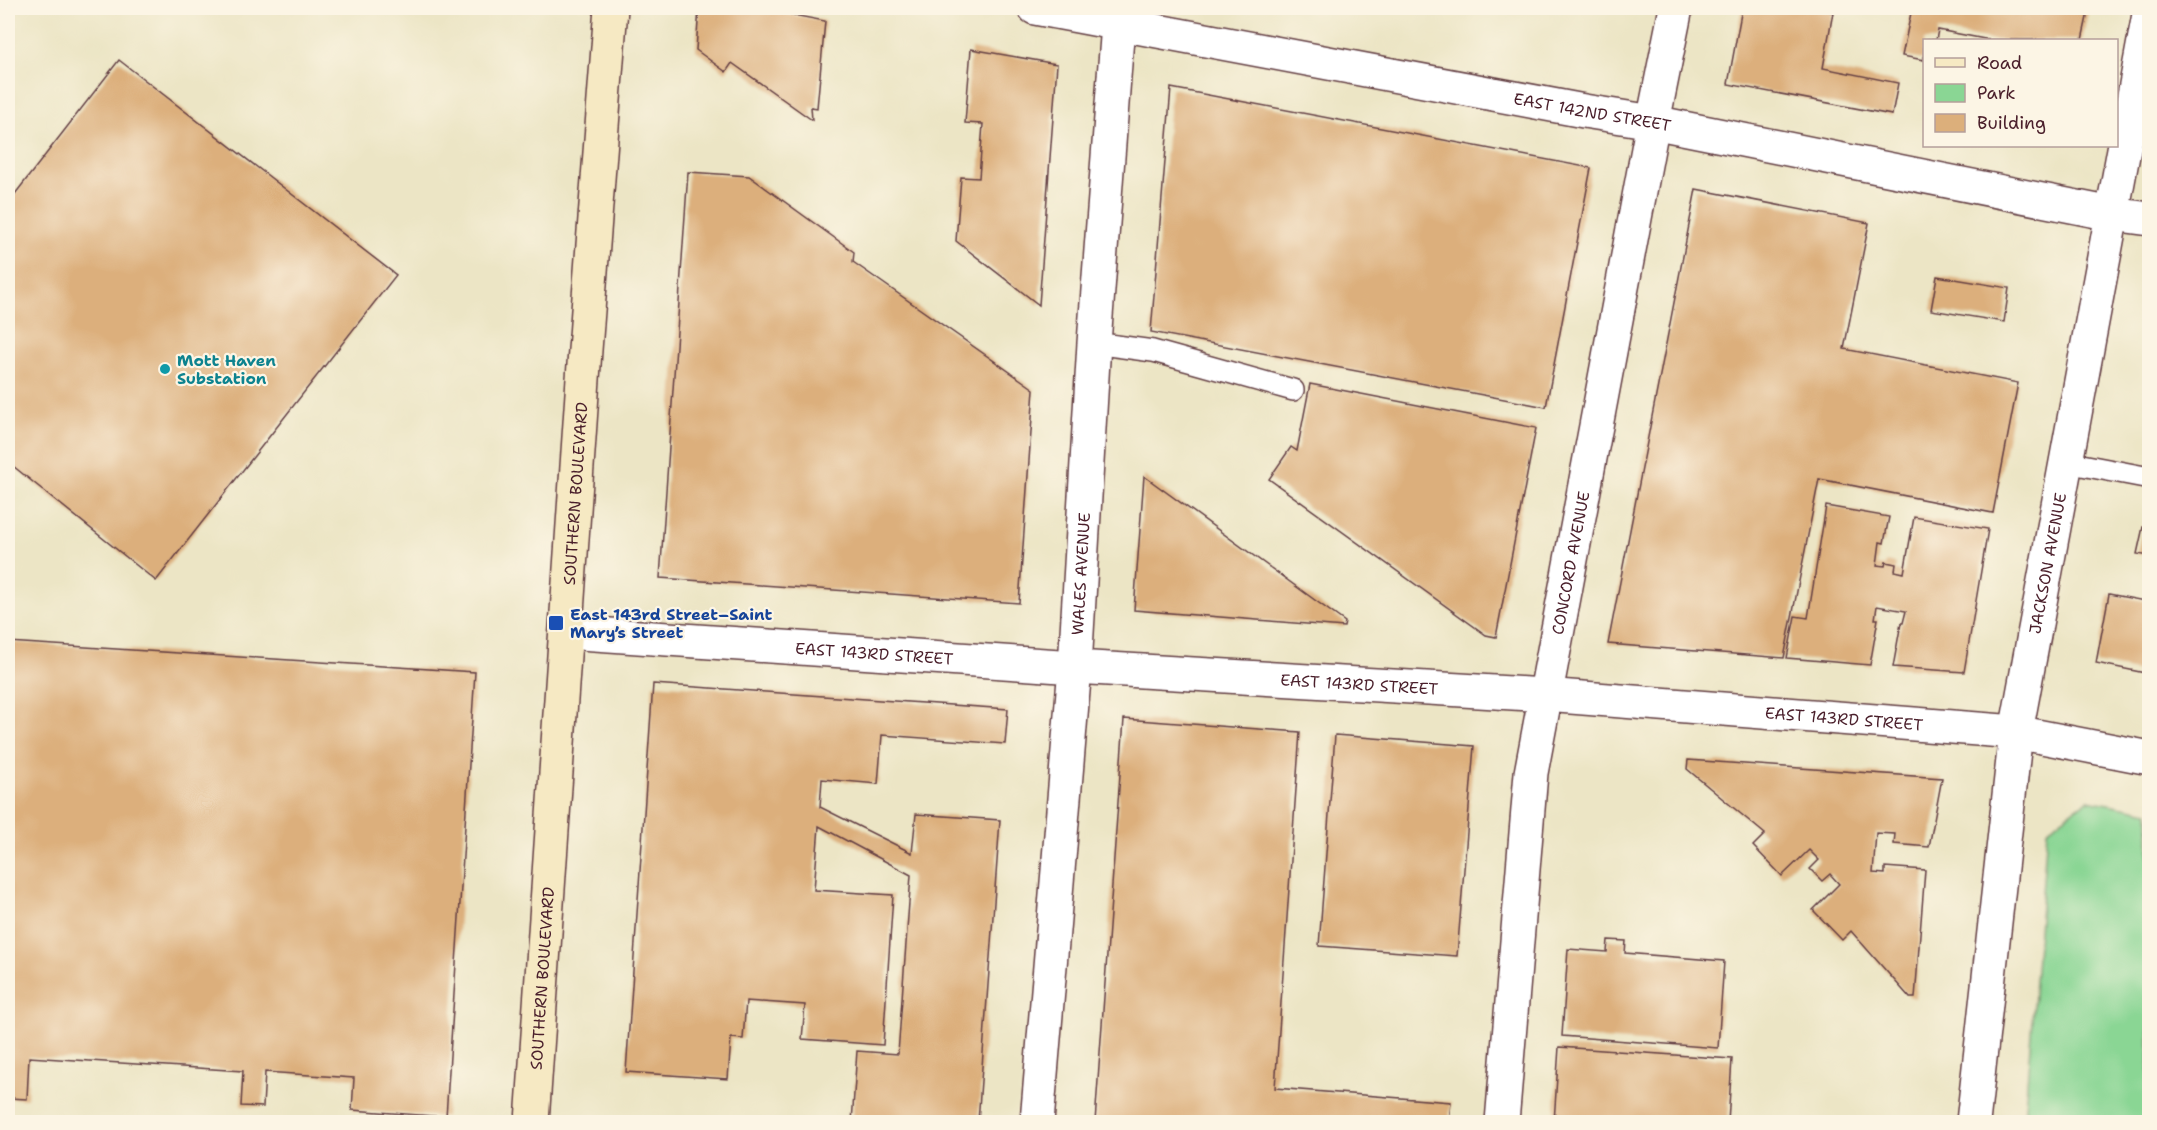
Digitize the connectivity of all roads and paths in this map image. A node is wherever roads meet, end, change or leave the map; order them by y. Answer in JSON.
{"nodes":[{"id":1,"x":611,"y":8,"type":"edge"},
{"id":2,"x":1035,"y":8,"type":"edge"},
{"id":3,"x":1676,"y":8,"type":"edge"},
{"id":4,"x":2150,"y":9,"type":"edge"},
{"id":5,"x":1118,"y":24,"type":"junction"},
{"id":6,"x":1653,"y":122,"type":"junction"},
{"id":7,"x":2112,"y":214,"type":"junction"},
{"id":8,"x":2150,"y":219,"type":"edge"},
{"id":9,"x":1094,"y":344,"type":"junction"},
{"id":10,"x":1293,"y":390,"type":"dead end"},
{"id":11,"x":2066,"y":462,"type":"junction"},
{"id":12,"x":2150,"y":478,"type":"edge"},
{"id":13,"x":566,"y":632,"type":"junction"},
{"id":14,"x":1075,"y":667,"type":"junction"},
{"id":15,"x":1545,"y":695,"type":"junction"},
{"id":16,"x":2016,"y":732,"type":"junction"},
{"id":17,"x":2150,"y":758,"type":"edge"},
{"id":18,"x":532,"y":1122,"type":"edge"},
{"id":19,"x":1037,"y":1122,"type":"edge"},
{"id":20,"x":1502,"y":1122,"type":"edge"},
{"id":21,"x":1973,"y":1122,"type":"edge"}],
"edges":[{"from":1,"to":13,"type":"main road","name":"SOUTHERN BOULEVARD"},
{"from":2,"to":5,"type":"street","name":"EAST 142ND STREET"},
{"from":3,"to":6,"type":"street","name":"CONCORD AVENUE"},
{"from":4,"to":7,"type":"street","name":"JACKSON AVENUE"},
{"from":5,"to":6,"type":"street","name":"EAST 142ND STREET"},
{"from":5,"to":9,"type":"street","name":"WALES AVENUE"},
{"from":6,"to":7,"type":"street","name":"EAST 142ND STREET"},
{"from":6,"to":15,"type":"street","name":"CONCORD AVENUE"},
{"from":7,"to":8,"type":"street","name":"EAST 142ND STREET"},
{"from":7,"to":11,"type":"street","name":"JACKSON AVENUE"},
{"from":9,"to":10,"type":"lane"},
{"from":9,"to":14,"type":"street","name":"WALES AVENUE"},
{"from":11,"to":12,"type":"lane"},
{"from":11,"to":16,"type":"street","name":"JACKSON AVENUE"},
{"from":13,"to":14,"type":"street","name":"EAST 143RD STREET"},
{"from":13,"to":18,"type":"main road","name":"SOUTHERN BOULEVARD"},
{"from":14,"to":15,"type":"street","name":"EAST 143RD STREET"},
{"from":14,"to":19,"type":"street","name":"WALES AVENUE"},
{"from":15,"to":16,"type":"street","name":"EAST 143RD STREET"},
{"from":15,"to":20,"type":"street","name":"CONCORD AVENUE"},
{"from":16,"to":17,"type":"street","name":"EAST 143RD STREET"},
{"from":16,"to":21,"type":"street","name":"JACKSON AVENUE"}]}
